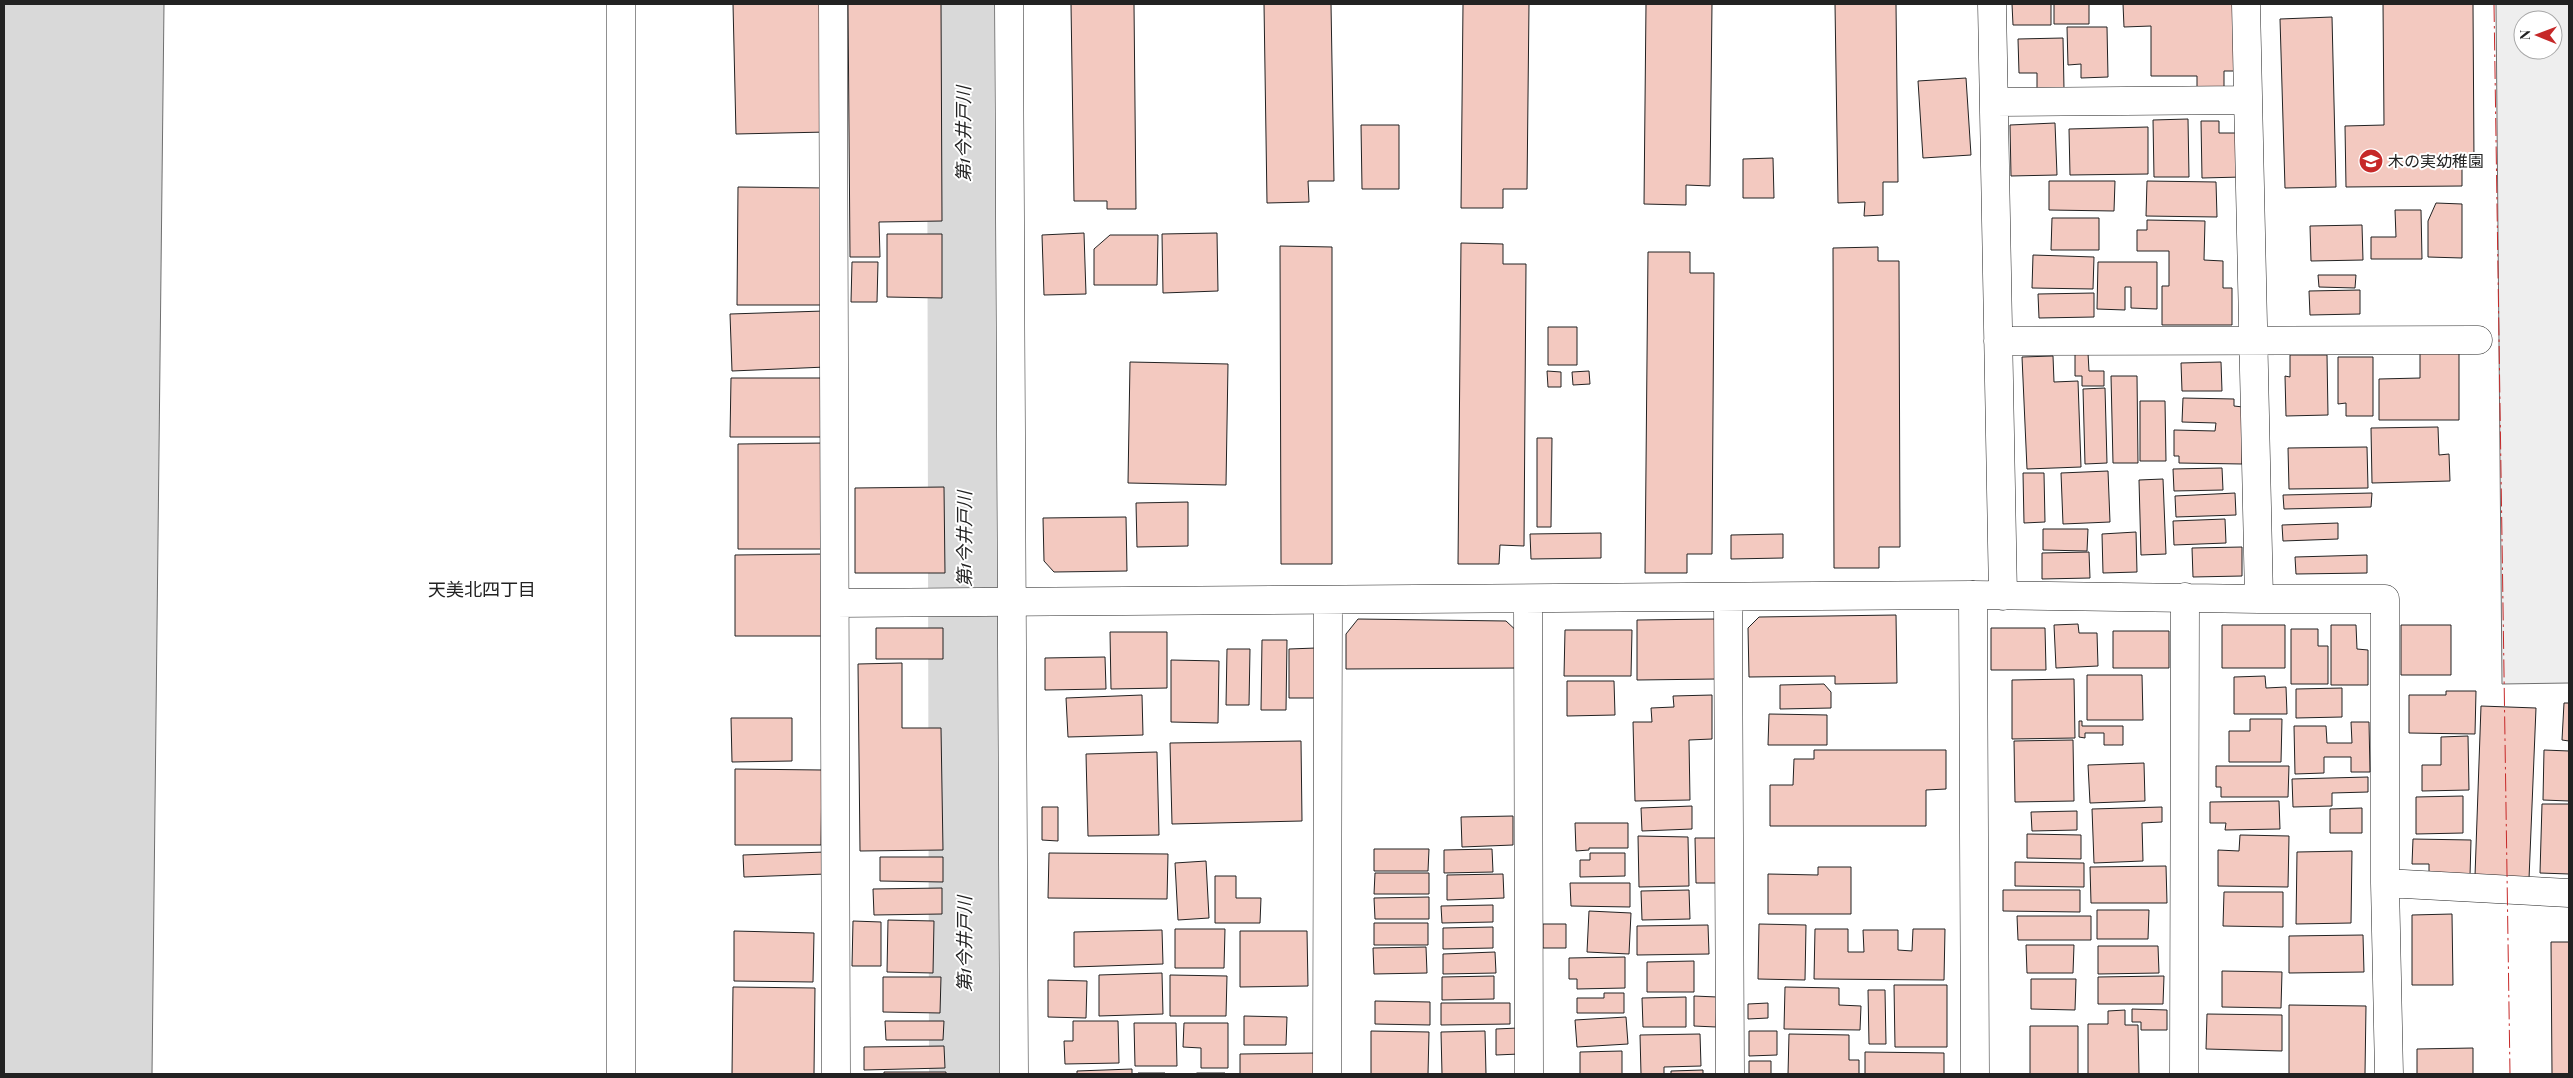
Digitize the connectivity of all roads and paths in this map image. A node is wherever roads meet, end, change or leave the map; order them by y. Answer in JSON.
{"nodes":[{"id":1,"x":621,"y":4,"type":"edge"},
{"id":2,"x":833,"y":4,"type":"edge"},
{"id":3,"x":1009,"y":4,"type":"edge"},
{"id":4,"x":1992,"y":4,"type":"edge"},
{"id":5,"x":2246,"y":4,"type":"edge"},
{"id":6,"x":2248,"y":100,"type":"junction"},
{"id":7,"x":1994,"y":102,"type":"junction"},
{"id":8,"x":2254,"y":340,"type":"junction"},
{"id":9,"x":2478,"y":340,"type":"dead end"},
{"id":10,"x":1998,"y":341,"type":"junction"},
{"id":11,"x":1973,"y":595,"type":"junction"},
{"id":12,"x":2003,"y":596,"type":"junction"},
{"id":13,"x":1728,"y":597,"type":"junction"},
{"id":14,"x":2185,"y":597,"type":"junction"},
{"id":15,"x":1528,"y":599,"type":"junction"},
{"id":16,"x":2259,"y":599,"type":"junction"},
{"id":17,"x":1328,"y":601,"type":"junction"},
{"id":18,"x":1009,"y":602,"type":"junction"},
{"id":19,"x":837,"y":603,"type":"junction"},
{"id":20,"x":2385,"y":883,"type":"junction"},
{"id":21,"x":2569,"y":893,"type":"edge"},
{"id":22,"x":621,"y":1074,"type":"edge"},
{"id":23,"x":836,"y":1074,"type":"edge"},
{"id":24,"x":1014,"y":1074,"type":"edge"},
{"id":25,"x":1327,"y":1074,"type":"edge"},
{"id":26,"x":1529,"y":1074,"type":"edge"},
{"id":27,"x":1730,"y":1074,"type":"edge"},
{"id":28,"x":1975,"y":1074,"type":"edge"},
{"id":29,"x":2184,"y":1074,"type":"edge"},
{"id":30,"x":2389,"y":1074,"type":"edge"}],
"edges":[{"from":1,"to":22,"type":"street"},
{"from":2,"to":19,"type":"street"},
{"from":3,"to":18,"type":"street"},
{"from":4,"to":7,"type":"street"},
{"from":5,"to":6,"type":"street"},
{"from":6,"to":7,"type":"street"},
{"from":6,"to":8,"type":"street"},
{"from":7,"to":10,"type":"street"},
{"from":8,"to":9,"type":"street"},
{"from":8,"to":10,"type":"street"},
{"from":8,"to":16,"type":"street"},
{"from":10,"to":12,"type":"street"},
{"from":11,"to":12,"type":"street"},
{"from":11,"to":13,"type":"street"},
{"from":11,"to":28,"type":"street"},
{"from":12,"to":14,"type":"street"},
{"from":13,"to":15,"type":"street"},
{"from":13,"to":27,"type":"street"},
{"from":14,"to":16,"type":"street"},
{"from":14,"to":29,"type":"street"},
{"from":15,"to":17,"type":"street"},
{"from":15,"to":26,"type":"street"},
{"from":16,"to":20,"type":"street"},
{"from":17,"to":18,"type":"street"},
{"from":17,"to":25,"type":"street"},
{"from":18,"to":19,"type":"street"},
{"from":18,"to":24,"type":"street"},
{"from":19,"to":23,"type":"street"},
{"from":20,"to":21,"type":"street"},
{"from":20,"to":30,"type":"street"}]}
